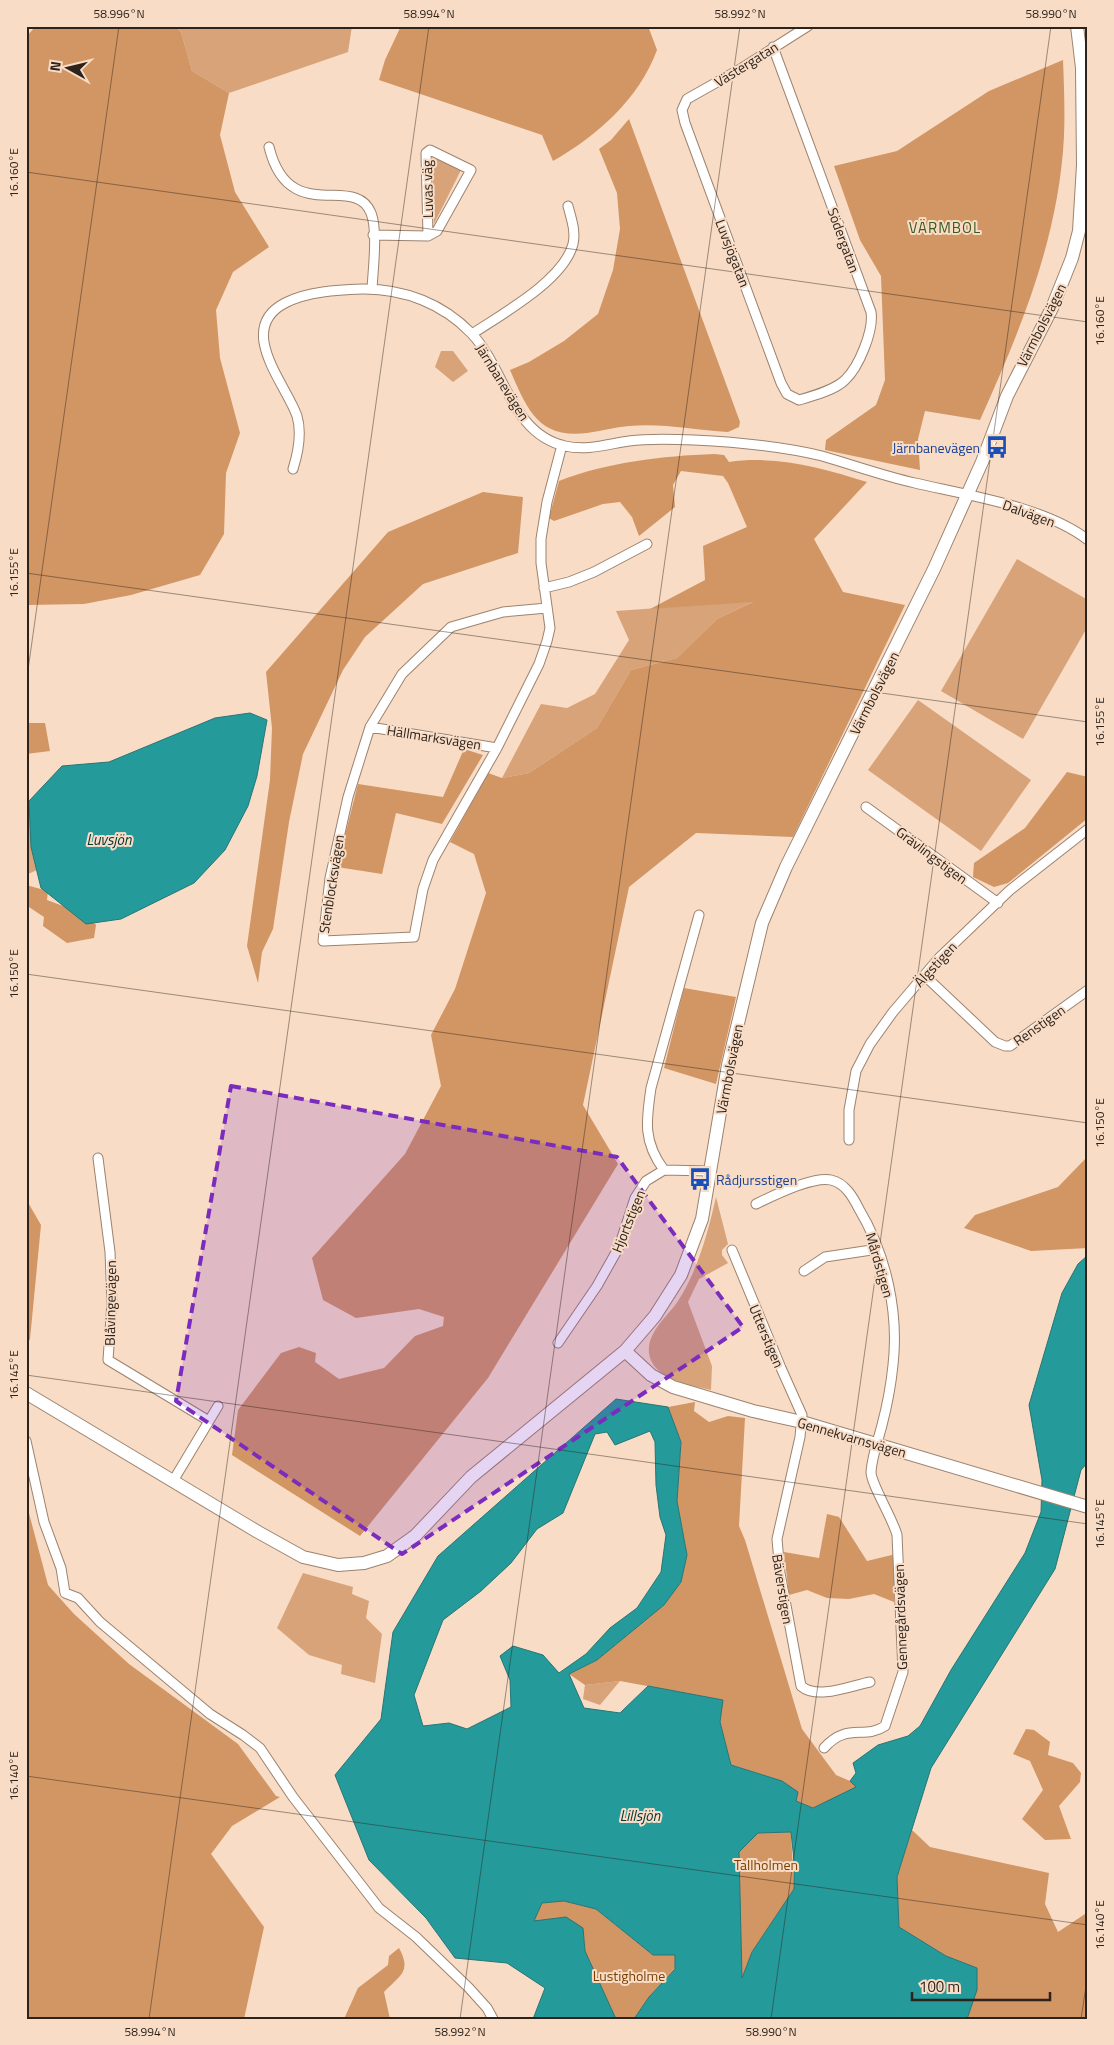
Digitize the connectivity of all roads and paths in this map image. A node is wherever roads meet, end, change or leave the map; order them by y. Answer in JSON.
{"nodes":[{"id":1,"x":808,"y":26,"type":"edge"},
{"id":2,"x":1081,"y":30,"type":"edge"},
{"id":3,"x":773,"y":47,"type":"junction"},
{"id":4,"x":685,"y":102,"type":"joint"},
{"id":5,"x":269,"y":148,"type":"dead end"},
{"id":6,"x":568,"y":206,"type":"dead end"},
{"id":7,"x":373,"y":235,"type":"junction"},
{"id":8,"x":428,"y":236,"type":"junction"},
{"id":9,"x":372,"y":290,"type":"junction"},
{"id":10,"x":472,"y":334,"type":"junction"},
{"id":11,"x":795,"y":399,"type":"joint"},
{"id":12,"x":562,"y":445,"type":"junction"},
{"id":13,"x":293,"y":469,"type":"dead end"},
{"id":14,"x":968,"y":494,"type":"junction"},
{"id":15,"x":1088,"y":540,"type":"edge"},
{"id":16,"x":647,"y":544,"type":"dead end"},
{"id":17,"x":544,"y":588,"type":"junction"},
{"id":18,"x":547,"y":608,"type":"junction"},
{"id":19,"x":370,"y":727,"type":"junction"},
{"id":20,"x":497,"y":748,"type":"junction"},
{"id":21,"x":866,"y":807,"type":"dead end"},
{"id":22,"x":1088,"y":829,"type":"edge"},
{"id":23,"x":998,"y":903,"type":"junction"},
{"id":24,"x":699,"y":914,"type":"dead end"},
{"id":25,"x":924,"y":975,"type":"junction"},
{"id":26,"x":1088,"y":990,"type":"edge"},
{"id":27,"x":849,"y":1140,"type":"dead end"},
{"id":28,"x":98,"y":1158,"type":"dead end"},
{"id":29,"x":664,"y":1170,"type":"junction"},
{"id":30,"x":709,"y":1172,"type":"junction"},
{"id":31,"x":756,"y":1204,"type":"dead end"},
{"id":32,"x":878,"y":1249,"type":"junction"},
{"id":33,"x":732,"y":1250,"type":"dead end"},
{"id":34,"x":804,"y":1270,"type":"dead end"},
{"id":35,"x":558,"y":1343,"type":"dead end"},
{"id":36,"x":625,"y":1351,"type":"junction"},
{"id":37,"x":26,"y":1393,"type":"edge"},
{"id":38,"x":218,"y":1406,"type":"dead end"},
{"id":39,"x":209,"y":1421,"type":"junction"},
{"id":40,"x":802,"y":1422,"type":"junction"},
{"id":41,"x":26,"y":1441,"type":"edge"},
{"id":42,"x":876,"y":1444,"type":"junction"},
{"id":43,"x":174,"y":1481,"type":"junction"},
{"id":44,"x":1088,"y":1507,"type":"edge"},
{"id":45,"x":870,"y":1682,"type":"dead end"},
{"id":46,"x":824,"y":1748,"type":"dead end"},
{"id":47,"x":493,"y":2019,"type":"edge"}],
"edges":[{"from":1,"to":3,"type":"street","name":"Västergatan"},
{"from":2,"to":14,"type":"street","name":"Värmbolsvägen"},
{"from":3,"to":4,"type":"street","name":"Västergatan"},
{"from":3,"to":11,"type":"street","name":"Södergatan"},
{"from":4,"to":11,"type":"street","name":"Luvsjögatan"},
{"from":5,"to":7,"type":"street"},
{"from":6,"to":10,"type":"street"},
{"from":7,"to":8,"type":"street","name":"Luvas väg"},
{"from":7,"to":9,"type":"street"},
{"from":8,"to":8,"type":"street","name":"Luvas väg"},
{"from":9,"to":10,"type":"street","name":"Järnbanevägen"},
{"from":9,"to":13,"type":"street","name":"Järnbanevägen"},
{"from":10,"to":12,"type":"street","name":"Järnbanevägen"},
{"from":12,"to":14,"type":"street","name":"Järnbanevägen"},
{"from":12,"to":17,"type":"street","name":"Stenblocksvägen"},
{"from":14,"to":15,"type":"street","name":"Dalvägen"},
{"from":14,"to":30,"type":"street","name":"Värmbolsvägen"},
{"from":16,"to":17,"type":"street"},
{"from":17,"to":18,"type":"street","name":"Stenblocksvägen"},
{"from":18,"to":19,"type":"street","name":"Stenblocksvägen"},
{"from":18,"to":20,"type":"street","name":"Stenblocksvägen"},
{"from":19,"to":20,"type":"street","name":"Hällmarksvägen"},
{"from":19,"to":20,"type":"street","name":"Stenblocksvägen"},
{"from":21,"to":23,"type":"street","name":"Grävlingstigen"},
{"from":22,"to":23,"type":"street","name":"Älgstigen"},
{"from":23,"to":25,"type":"street","name":"Älgstigen"},
{"from":24,"to":29,"type":"street"},
{"from":25,"to":26,"type":"street","name":"Renstigen"},
{"from":25,"to":27,"type":"street","name":"Älgstigen"},
{"from":28,"to":39,"type":"street","name":"Blåvingevägen"},
{"from":29,"to":30,"type":"street"},
{"from":29,"to":35,"type":"street","name":"Hjortstigen"},
{"from":30,"to":36,"type":"street","name":"Värmbolsvägen"},
{"from":31,"to":32,"type":"street","name":"Mårdstigen"},
{"from":32,"to":34,"type":"street"},
{"from":32,"to":42,"type":"street","name":"Mårdstigen"},
{"from":33,"to":40,"type":"street","name":"Utterstigen"},
{"from":36,"to":40,"type":"street","name":"Gennekvarnsvägen"},
{"from":36,"to":43,"type":"street","name":"Värmbolsvägen"},
{"from":37,"to":43,"type":"street","name":"Värmbolsvägen"},
{"from":38,"to":39,"type":"street"},
{"from":39,"to":43,"type":"street"},
{"from":40,"to":42,"type":"street","name":"Gennekvarnsvägen"},
{"from":40,"to":45,"type":"street","name":"Bäverstigen"},
{"from":41,"to":47,"type":"street"},
{"from":42,"to":44,"type":"street","name":"Gennekvarnsvägen"},
{"from":42,"to":46,"type":"street","name":"Gennegårdsvägen"}]}
